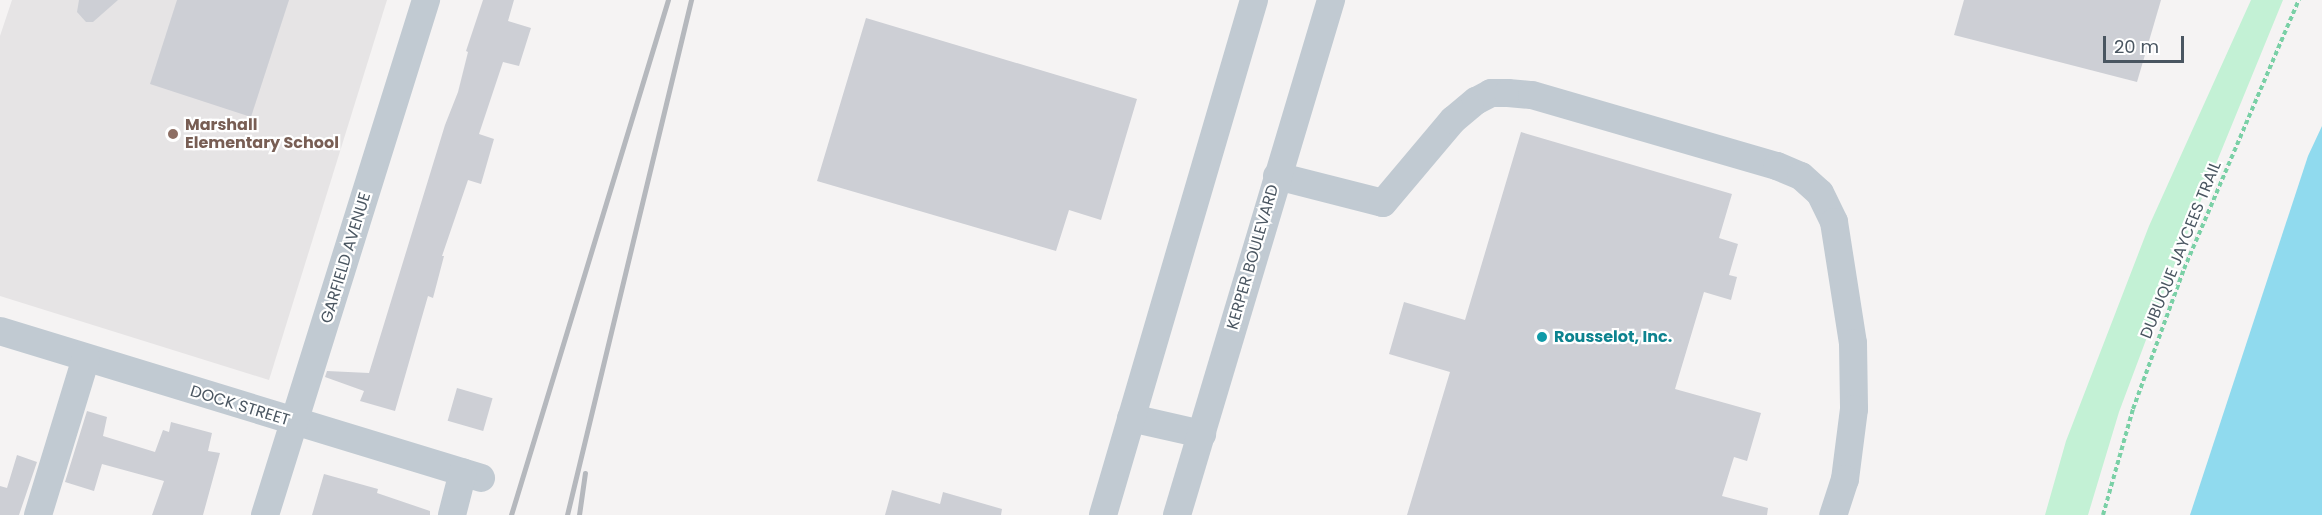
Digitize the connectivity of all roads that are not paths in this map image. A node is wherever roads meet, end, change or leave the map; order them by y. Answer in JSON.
{"nodes":[{"id":1,"x":426,"y":0,"type":"edge"},
{"id":2,"x":1254,"y":0,"type":"edge"},
{"id":3,"x":1331,"y":0,"type":"edge"},
{"id":4,"x":1277,"y":176,"type":"junction"},
{"id":5,"x":0,"y":331,"type":"edge"},
{"id":6,"x":86,"y":358,"type":"junction"},
{"id":7,"x":1131,"y":418,"type":"junction"},
{"id":8,"x":294,"y":423,"type":"junction"},
{"id":9,"x":1202,"y":434,"type":"junction"},
{"id":10,"x":38,"y":515,"type":"edge"},
{"id":11,"x":265,"y":515,"type":"edge"},
{"id":12,"x":452,"y":515,"type":"edge"},
{"id":13,"x":1103,"y":515,"type":"edge"},
{"id":14,"x":1177,"y":515,"type":"edge"},
{"id":15,"x":1833,"y":515,"type":"edge"}],
"edges":[{"from":1,"to":8,"type":"street","name":"GARFIELD AVENUE"},
{"from":2,"to":7,"type":"street"},
{"from":3,"to":4,"type":"street","name":"KERPER BOULEVARD"},
{"from":4,"to":9,"type":"street","name":"KERPER BOULEVARD"},
{"from":4,"to":15,"type":"street"},
{"from":5,"to":6,"type":"street","name":"DOCK STREET"},
{"from":6,"to":8,"type":"street","name":"DOCK STREET"},
{"from":6,"to":10,"type":"street"},
{"from":7,"to":9,"type":"street"},
{"from":7,"to":13,"type":"street"},
{"from":8,"to":11,"type":"street","name":"GARFIELD AVENUE"},
{"from":8,"to":12,"type":"street","name":"DOCK STREET"},
{"from":9,"to":14,"type":"street","name":"KERPER BOULEVARD"}]}
